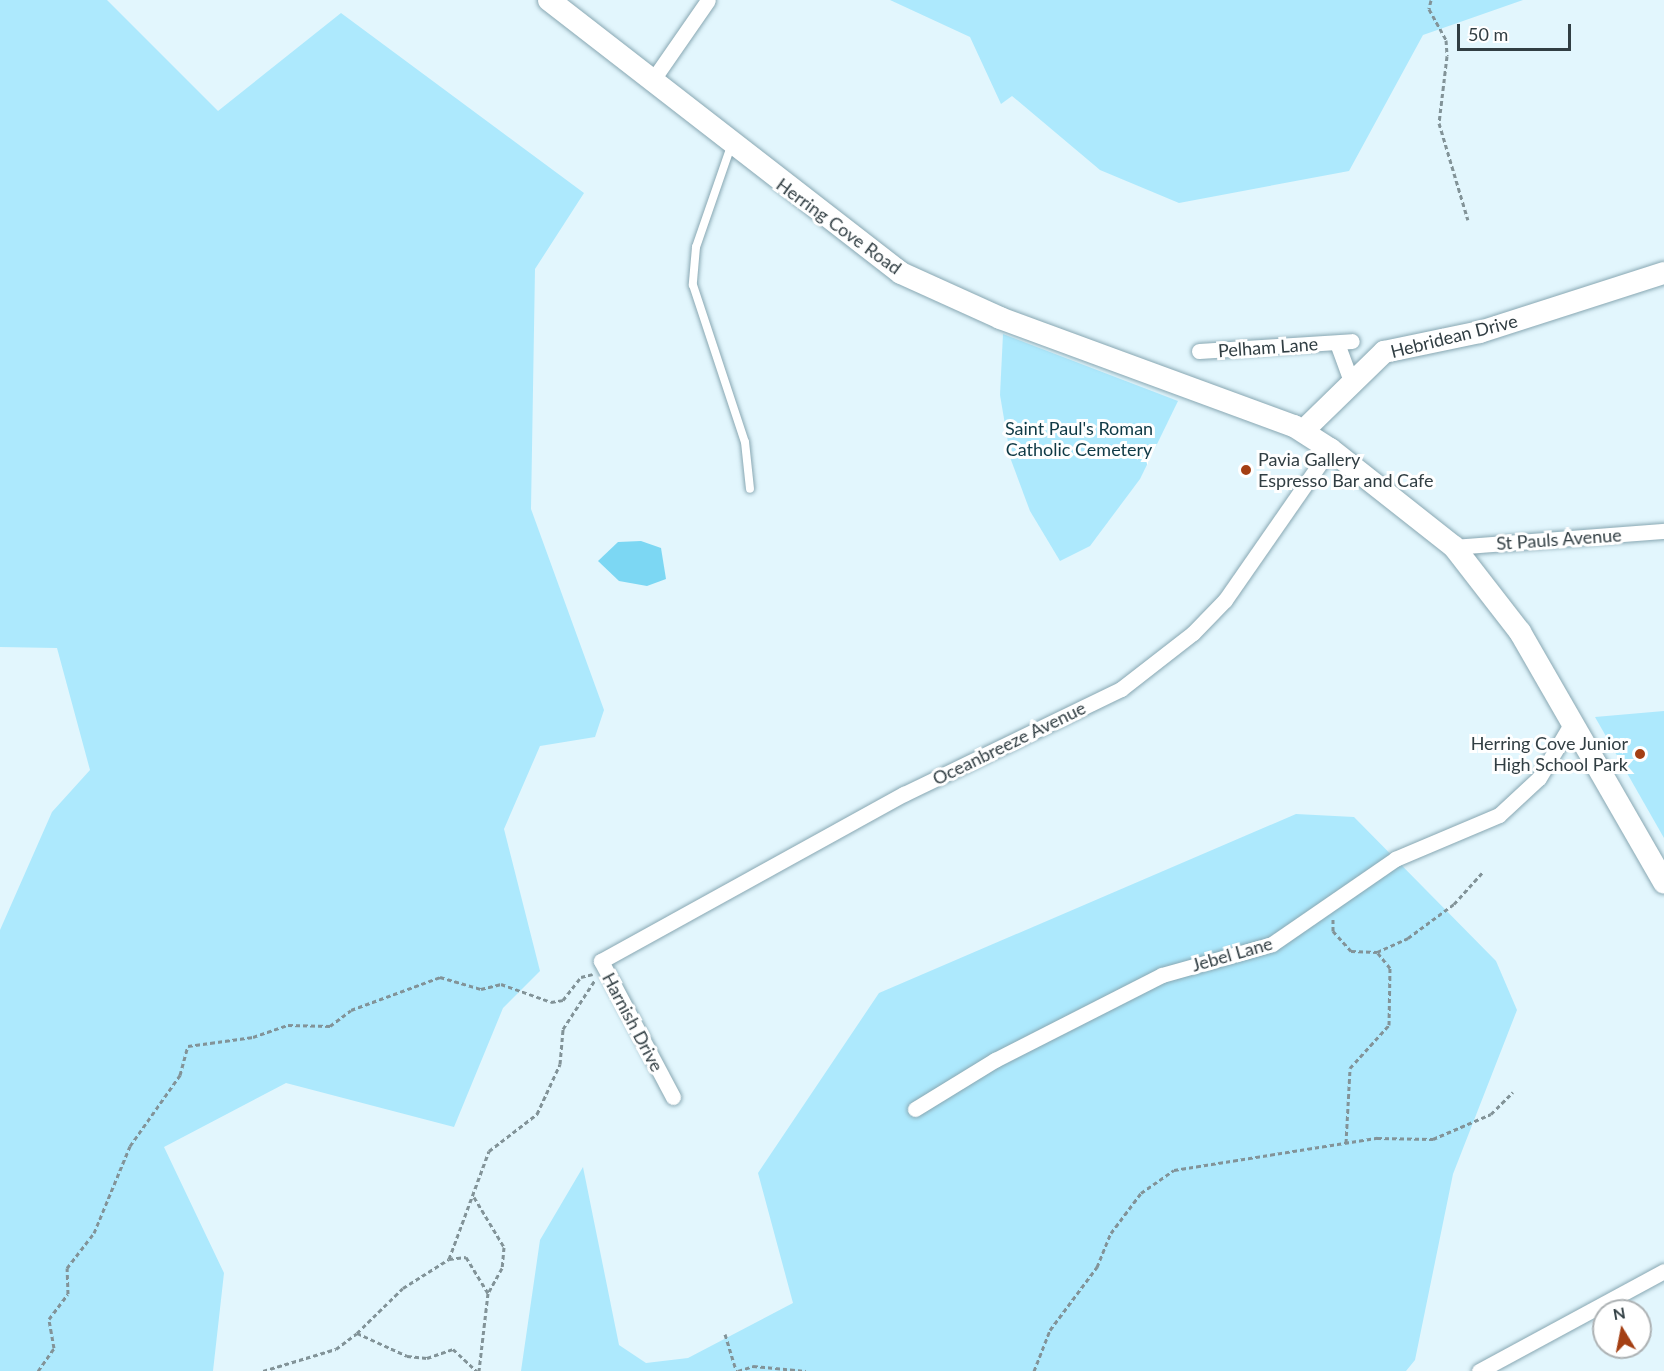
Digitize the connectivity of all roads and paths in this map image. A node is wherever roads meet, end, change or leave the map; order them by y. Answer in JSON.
{"nodes":[{"id":1,"x":549,"y":0,"type":"edge"},
{"id":2,"x":708,"y":0,"type":"edge"},
{"id":3,"x":1431,"y":0,"type":"edge"},
{"id":4,"x":652,"y":81,"type":"junction"},
{"id":5,"x":732,"y":145,"type":"junction"},
{"id":6,"x":1468,"y":220,"type":"dead end"},
{"id":7,"x":1664,"y":273,"type":"edge"},
{"id":8,"x":1199,"y":351,"type":"dead end"},
{"id":9,"x":1350,"y":381,"type":"junction"},
{"id":10,"x":1304,"y":430,"type":"junction"},
{"id":11,"x":1330,"y":449,"type":"junction"},
{"id":12,"x":750,"y":489,"type":"dead end"},
{"id":13,"x":1664,"y":531,"type":"edge"},
{"id":14,"x":1454,"y":547,"type":"junction"},
{"id":15,"x":1573,"y":721,"type":"junction"},
{"id":16,"x":1482,"y":873,"type":"dead end"},
{"id":17,"x":1664,"y":882,"type":"edge"},
{"id":18,"x":1334,"y":903,"type":"junction"},
{"id":19,"x":614,"y":952,"type":"joint"},
{"id":20,"x":1377,"y":952,"type":"junction"},
{"id":21,"x":1513,"y":1092,"type":"dead end"},
{"id":22,"x":673,"y":1097,"type":"dead end"},
{"id":23,"x":915,"y":1109,"type":"dead end"},
{"id":24,"x":1346,"y":1143,"type":"junction"},
{"id":25,"x":474,"y":1197,"type":"junction"},
{"id":26,"x":449,"y":1259,"type":"junction"},
{"id":27,"x":1664,"y":1270,"type":"edge"},
{"id":28,"x":488,"y":1293,"type":"junction"},
{"id":29,"x":357,"y":1334,"type":"junction"},
{"id":30,"x":725,"y":1334,"type":"dead end"},
{"id":31,"x":38,"y":1371,"type":"edge"},
{"id":32,"x":263,"y":1371,"type":"edge"},
{"id":33,"x":478,"y":1371,"type":"edge"},
{"id":34,"x":737,"y":1371,"type":"edge"},
{"id":35,"x":806,"y":1371,"type":"edge"},
{"id":36,"x":1034,"y":1371,"type":"edge"},
{"id":37,"x":1479,"y":1371,"type":"edge"}],
"edges":[{"from":1,"to":4,"type":"main road","name":"Herring Cove Road"},
{"from":2,"to":4,"type":"street"},
{"from":3,"to":6,"type":"path"},
{"from":4,"to":5,"type":"main road","name":"Herring Cove Road"},
{"from":5,"to":10,"type":"main road","name":"Herring Cove Road"},
{"from":5,"to":12,"type":"lane"},
{"from":7,"to":9,"type":"main road","name":"Hebridean Drive"},
{"from":8,"to":9,"type":"street","name":"Pelham Lane"},
{"from":9,"to":10,"type":"main road","name":"Hebridean Drive"},
{"from":10,"to":11,"type":"main road","name":"Herring Cove Road"},
{"from":11,"to":14,"type":"main road","name":"Herring Cove Road"},
{"from":11,"to":19,"type":"street","name":"Oceanbreeze Avenue"},
{"from":13,"to":14,"type":"street","name":"St Pauls Avenue"},
{"from":14,"to":15,"type":"main road","name":"Herring Cove Road"},
{"from":15,"to":17,"type":"main road","name":"Herring Cove Road"},
{"from":15,"to":18,"type":"street","name":"Jebel Lane"},
{"from":16,"to":20,"type":"path"},
{"from":18,"to":20,"type":"path"},
{"from":18,"to":23,"type":"street","name":"Jebel Lane"},
{"from":19,"to":22,"type":"street","name":"Harnish Drive"},
{"from":20,"to":24,"type":"path"},
{"from":21,"to":24,"type":"path"},
{"from":24,"to":36,"type":"path"},
{"from":25,"to":26,"type":"path"},
{"from":25,"to":28,"type":"path"},
{"from":25,"to":31,"type":"path"},
{"from":26,"to":28,"type":"path"},
{"from":26,"to":29,"type":"path"},
{"from":27,"to":37,"type":"street"},
{"from":28,"to":33,"type":"path"},
{"from":29,"to":32,"type":"path"},
{"from":29,"to":33,"type":"path"},
{"from":30,"to":34,"type":"path"},
{"from":34,"to":35,"type":"path"}]}
